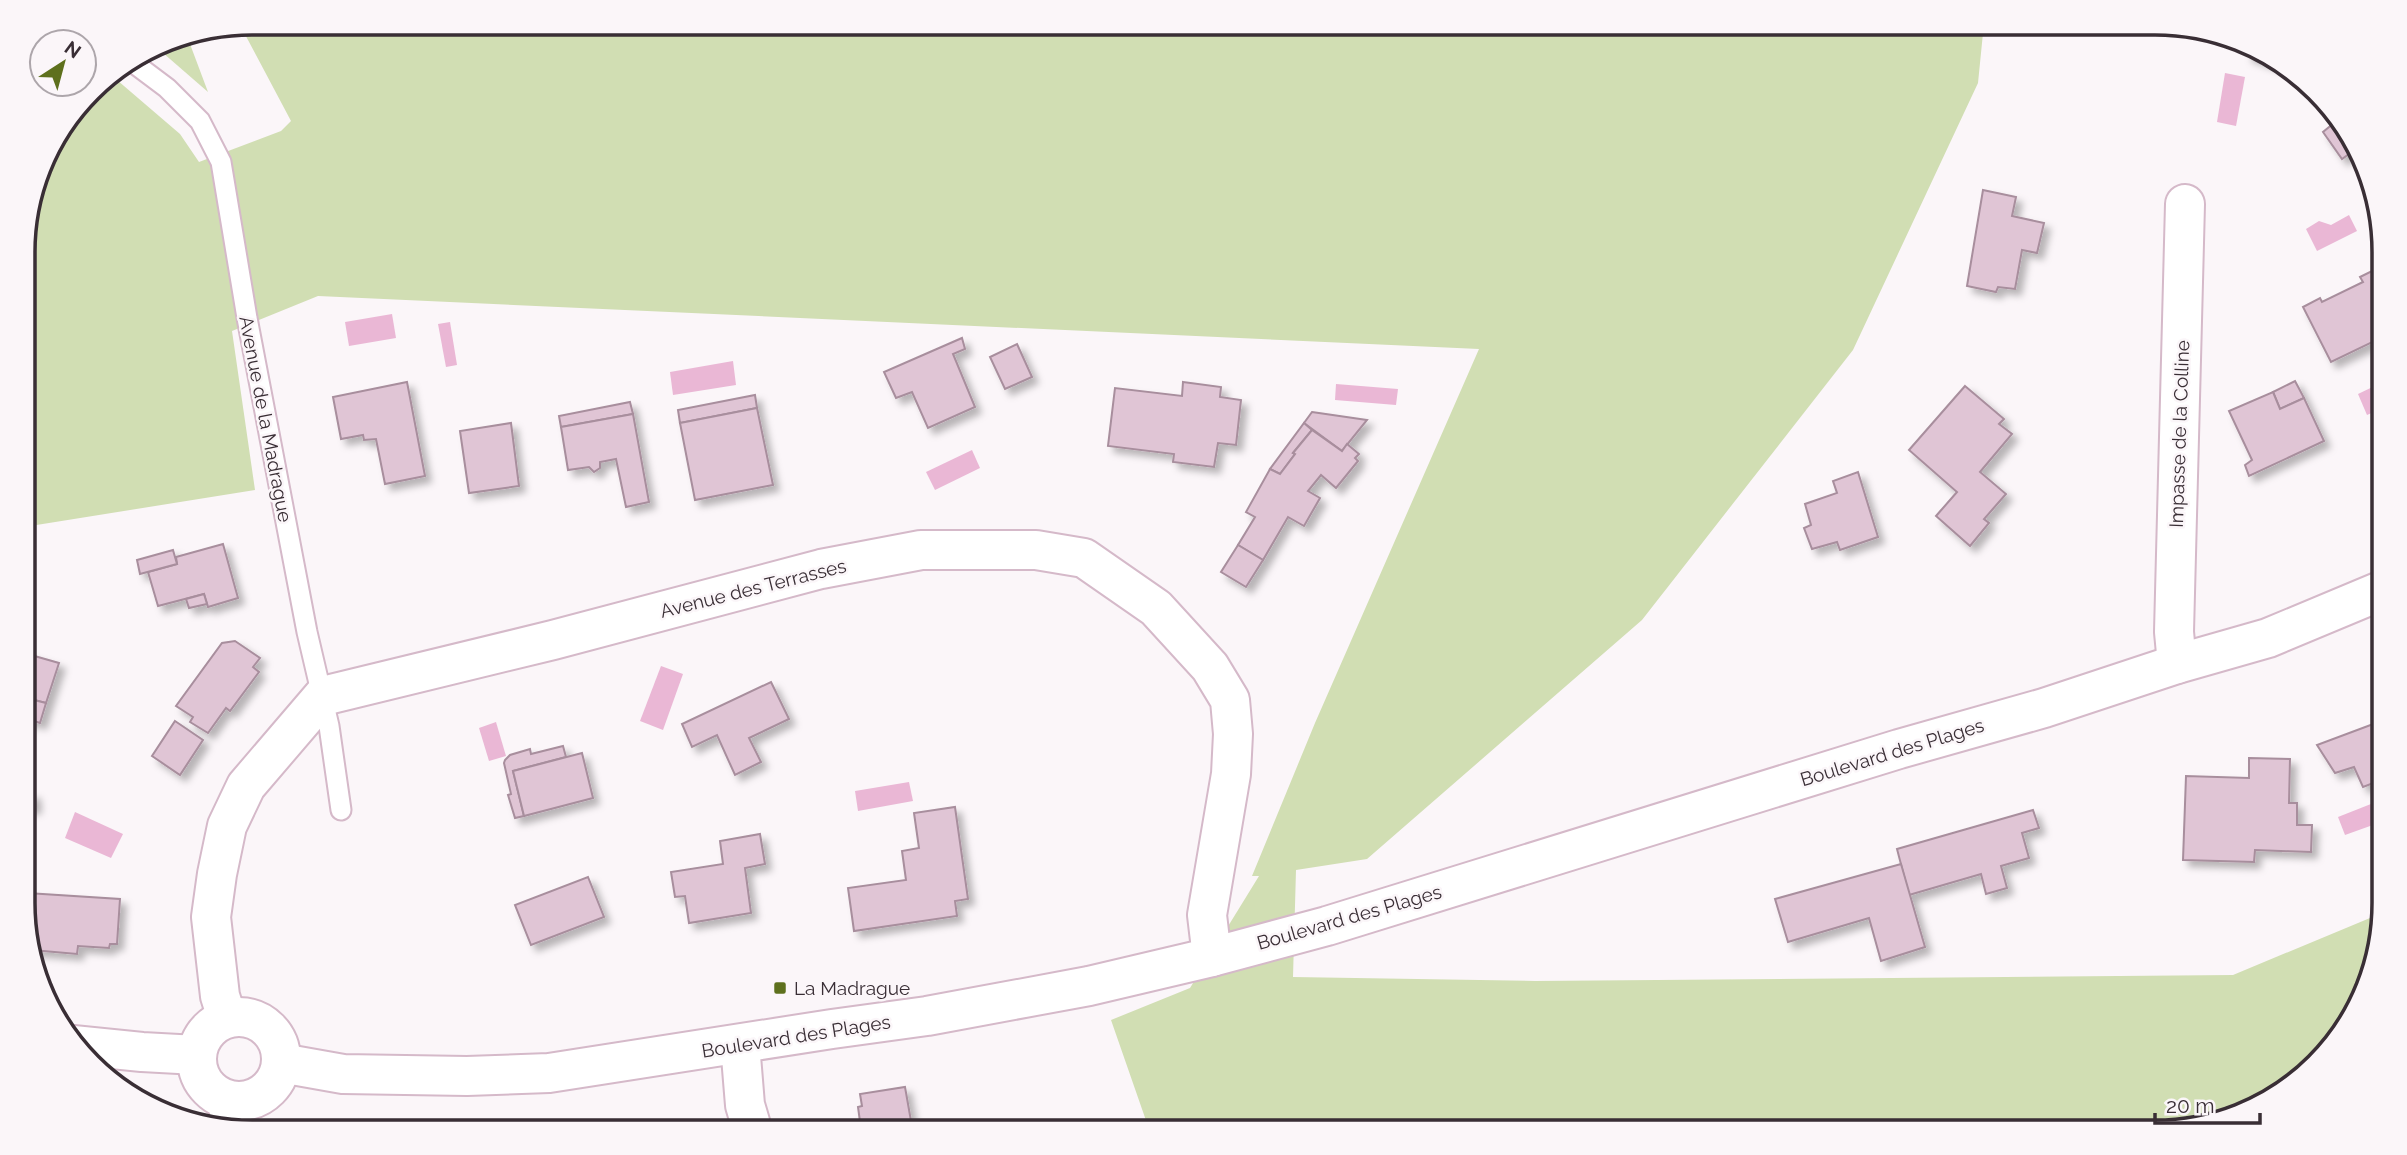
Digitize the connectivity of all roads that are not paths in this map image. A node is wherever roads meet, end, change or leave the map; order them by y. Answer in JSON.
{"nodes":[{"id":1,"x":139,"y":67,"type":"edge"},
{"id":2,"x":2185,"y":205,"type":"dead end"},
{"id":3,"x":2372,"y":595,"type":"edge"},
{"id":4,"x":2177,"y":664,"type":"junction"},
{"id":5,"x":323,"y":696,"type":"junction"},
{"id":6,"x":341,"y":810,"type":"dead end"},
{"id":7,"x":1212,"y":957,"type":"junction"},
{"id":8,"x":227,"y":1018,"type":"junction"},
{"id":9,"x":740,"y":1044,"type":"junction"},
{"id":10,"x":90,"y":1046,"type":"edge"},
{"id":11,"x":197,"y":1055,"type":"junction"},
{"id":12,"x":281,"y":1063,"type":"junction"},
{"id":13,"x":230,"y":1114,"type":"edge"},
{"id":14,"x":749,"y":1120,"type":"edge"}],
"edges":[{"from":1,"to":5,"type":"lane","name":"Avenue de la Madrague"},
{"from":2,"to":4,"type":"main road","name":"Impasse de la Colline"},
{"from":3,"to":4,"type":"main road","name":"Boulevard des Plages"},
{"from":4,"to":7,"type":"main road","name":"Boulevard des Plages"},
{"from":5,"to":6,"type":"lane","name":"Avenue de la Madrague"},
{"from":5,"to":7,"type":"main road","name":"Avenue des Terrasses"},
{"from":5,"to":8,"type":"main road"},
{"from":7,"to":9,"type":"main road","name":"Boulevard des Plages"},
{"from":8,"to":11,"type":"main road"},
{"from":8,"to":12,"type":"main road"},
{"from":9,"to":12,"type":"main road","name":"Boulevard des Plages"},
{"from":9,"to":14,"type":"main road"},
{"from":10,"to":11,"type":"main road"},
{"from":11,"to":13,"type":"main road"},
{"from":12,"to":13,"type":"main road"}]}
